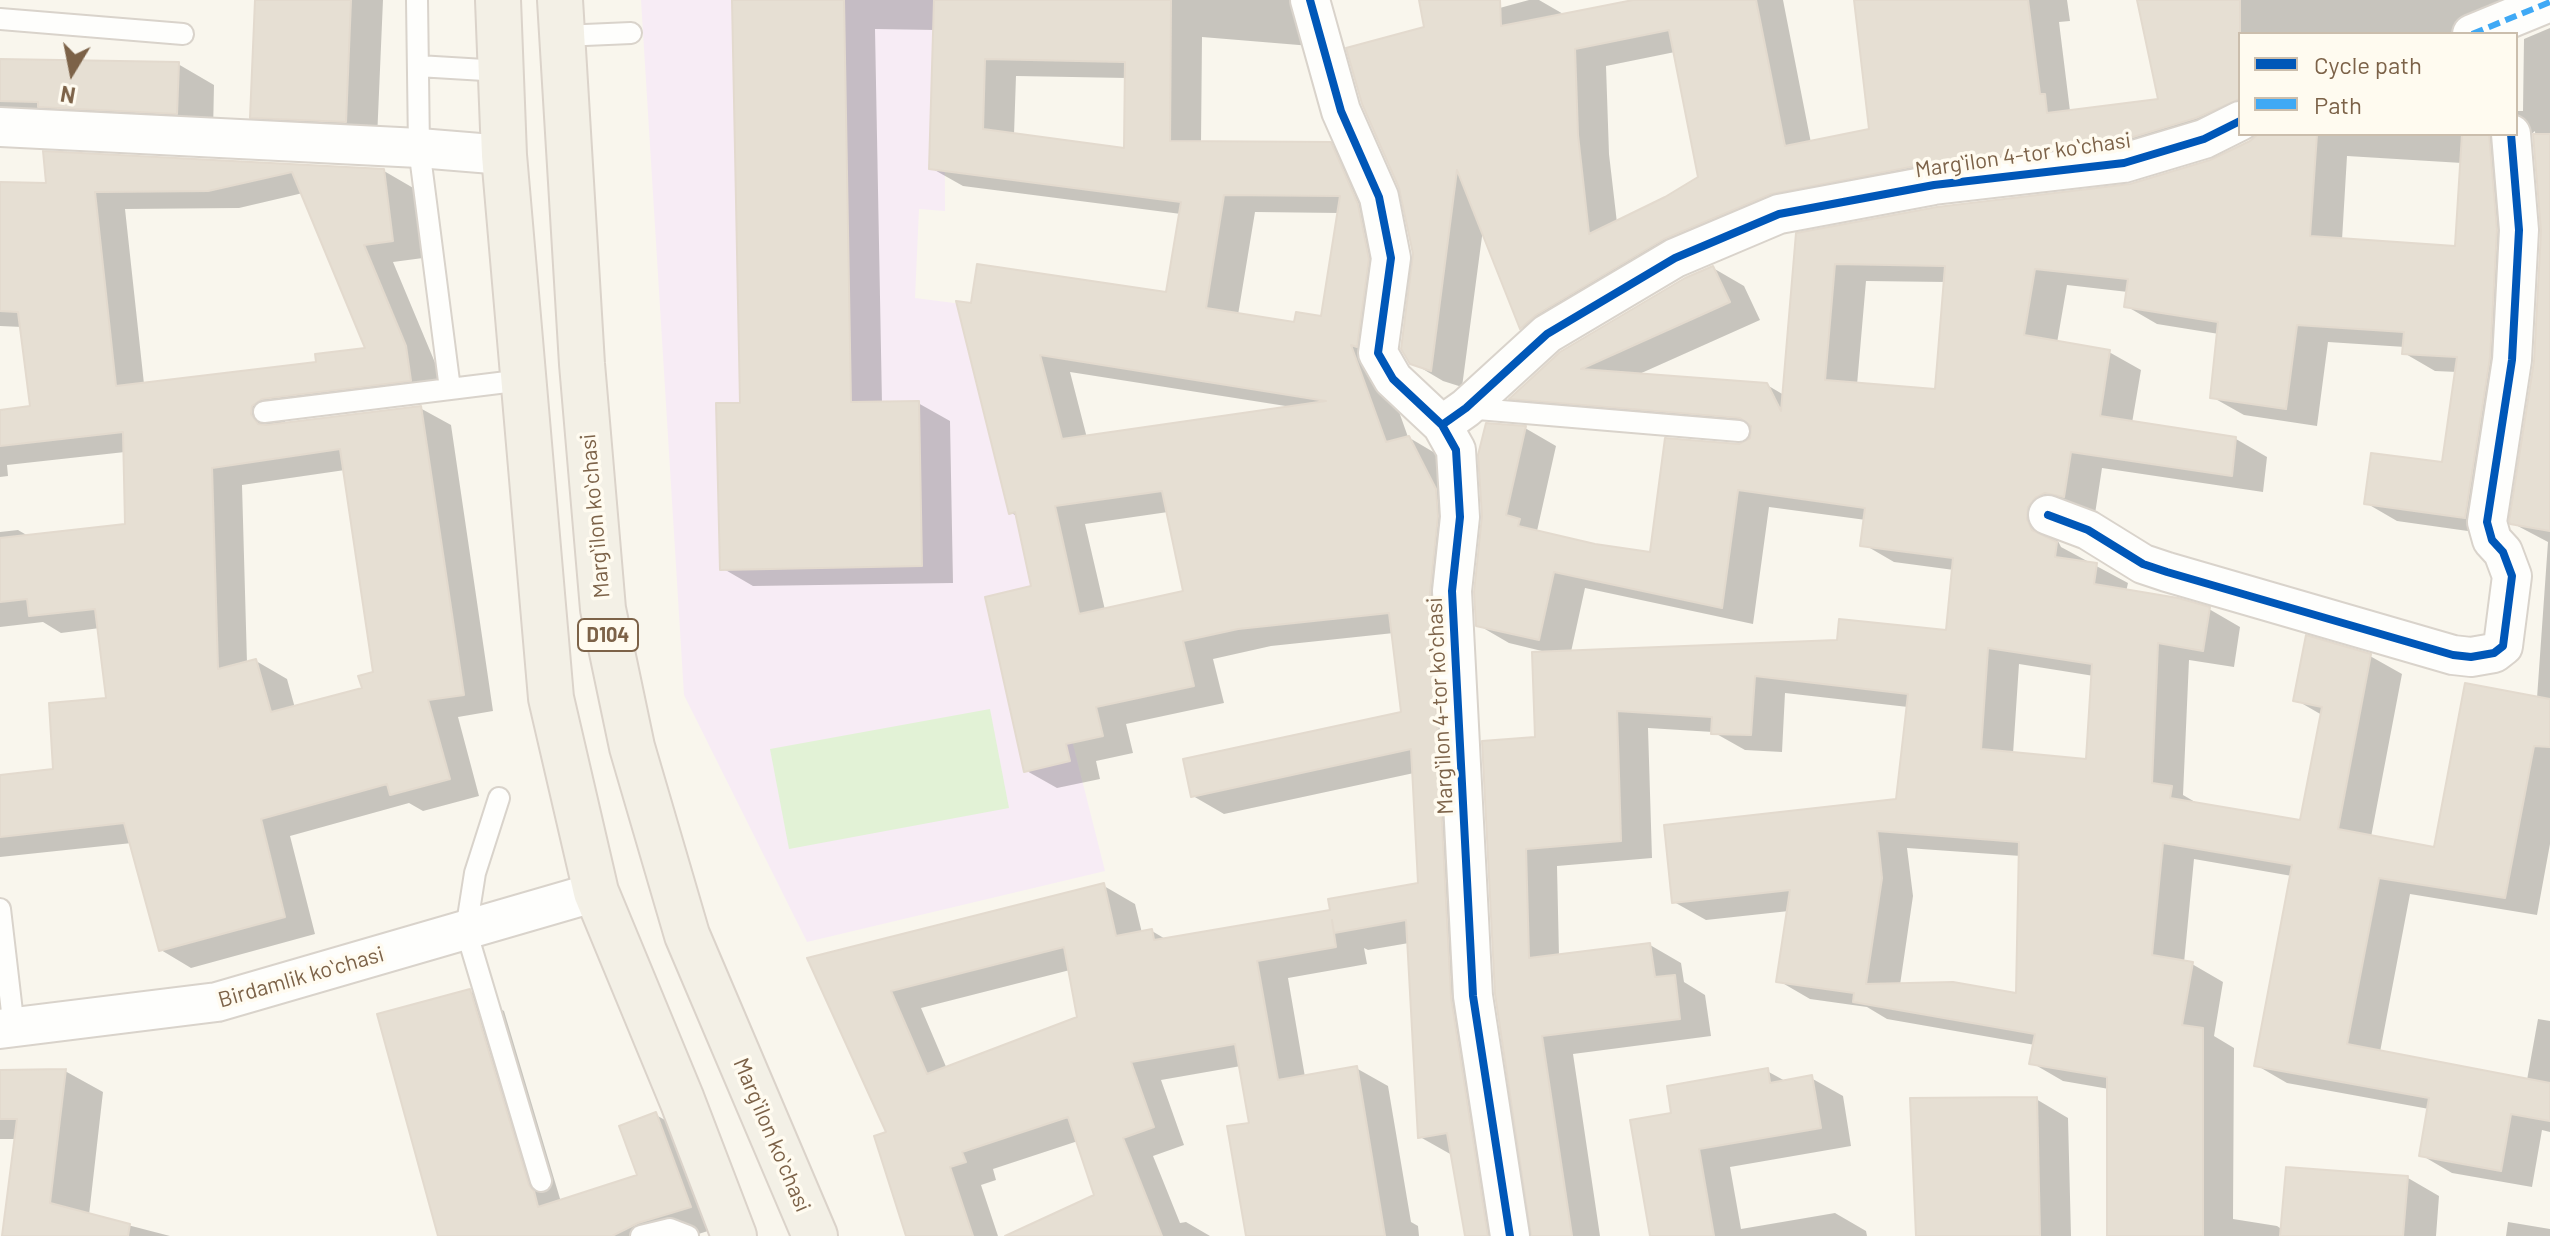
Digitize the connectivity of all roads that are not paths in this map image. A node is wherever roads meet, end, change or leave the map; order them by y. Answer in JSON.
{"nodes":[{"id":1,"x":417,"y":0,"type":"edge"},
{"id":2,"x":498,"y":0,"type":"edge"},
{"id":3,"x":1310,"y":0,"type":"edge"},
{"id":4,"x":2550,"y":2,"type":"edge"},
{"id":5,"x":561,"y":18,"type":"edge"},
{"id":6,"x":0,"y":19,"type":"edge"},
{"id":7,"x":2493,"y":30,"type":"edge"},
{"id":8,"x":631,"y":33,"type":"dead end"},
{"id":9,"x":183,"y":34,"type":"dead end"},
{"id":10,"x":418,"y":66,"type":"junction"},
{"id":11,"x":501,"y":71,"type":"junction"},
{"id":12,"x":2238,"y":122,"type":"edge"},
{"id":13,"x":0,"y":127,"type":"edge"},
{"id":14,"x":2511,"y":136,"type":"edge"},
{"id":15,"x":419,"y":148,"type":"junction"},
{"id":16,"x":504,"y":155,"type":"junction"},
{"id":17,"x":523,"y":380,"type":"junction"},
{"id":18,"x":450,"y":389,"type":"junction"},
{"id":19,"x":264,"y":412,"type":"dead end"},
{"id":20,"x":1454,"y":416,"type":"junction"},
{"id":21,"x":1739,"y":431,"type":"dead end"},
{"id":22,"x":2048,"y":515,"type":"dead end"},
{"id":23,"x":499,"y":798,"type":"dead end"},
{"id":24,"x":596,"y":892,"type":"junction"},
{"id":25,"x":0,"y":909,"type":"edge"},
{"id":26,"x":466,"y":930,"type":"junction"},
{"id":27,"x":7,"y":1029,"type":"edge"},
{"id":28,"x":541,"y":1181,"type":"dead end"},
{"id":29,"x":641,"y":1236,"type":"edge"},
{"id":30,"x":688,"y":1236,"type":"edge"},
{"id":31,"x":734,"y":1236,"type":"edge"},
{"id":32,"x":815,"y":1236,"type":"edge"},
{"id":33,"x":1510,"y":1236,"type":"edge"}],
"edges":[{"from":1,"to":10,"type":"lane"},
{"from":2,"to":11,"type":"main road","number":"D104"},
{"from":3,"to":20,"type":"street"},
{"from":4,"to":7,"type":"street"},
{"from":5,"to":8,"type":"lane"},
{"from":5,"to":32,"type":"main road","name":"Margʻilon koʻchasi","number":"D104"},
{"from":6,"to":9,"type":"lane"},
{"from":10,"to":11,"type":"lane"},
{"from":10,"to":15,"type":"lane"},
{"from":11,"to":16,"type":"main road","number":"D104"},
{"from":12,"to":20,"type":"street","name":"Margʻilon 4-tor koʻchasi"},
{"from":13,"to":15,"type":"street"},
{"from":14,"to":22,"type":"street"},
{"from":15,"to":16,"type":"street"},
{"from":15,"to":18,"type":"lane"},
{"from":16,"to":17,"type":"main road","number":"D104"},
{"from":17,"to":18,"type":"lane"},
{"from":17,"to":24,"type":"main road","number":"D104"},
{"from":18,"to":19,"type":"lane"},
{"from":20,"to":21,"type":"lane"},
{"from":20,"to":33,"type":"street","name":"Margʻilon 4-tor koʻchasi"},
{"from":23,"to":26,"type":"lane"},
{"from":24,"to":26,"type":"street","name":"Birdamlik koʻchasi"},
{"from":24,"to":31,"type":"main road","number":"D104"},
{"from":25,"to":27,"type":"lane"},
{"from":26,"to":27,"type":"street","name":"Birdamlik koʻchasi"},
{"from":26,"to":28,"type":"lane"},
{"from":29,"to":30,"type":"lane"}]}
